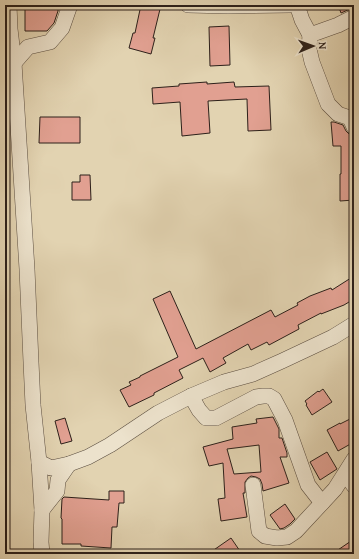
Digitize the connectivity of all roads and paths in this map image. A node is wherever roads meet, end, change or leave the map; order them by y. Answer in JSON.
{"nodes":[{"id":1,"x":9,"y":5,"type":"edge"},
{"id":2,"x":70,"y":5,"type":"edge"},
{"id":3,"x":188,"y":5,"type":"edge"},
{"id":4,"x":290,"y":5,"type":"edge"},
{"id":5,"x":297,"y":5,"type":"edge"},
{"id":6,"x":354,"y":17,"type":"edge"},
{"id":7,"x":310,"y":34,"type":"junction"},
{"id":8,"x":14,"y":63,"type":"junction"},
{"id":9,"x":354,"y":127,"type":"edge"},
{"id":10,"x":354,"y":324,"type":"edge"},
{"id":11,"x":191,"y":396,"type":"junction"},
{"id":12,"x":354,"y":459,"type":"edge"},
{"id":13,"x":39,"y":462,"type":"junction"},
{"id":14,"x":69,"y":464,"type":"junction"},
{"id":15,"x":345,"y":474,"type":"junction"},
{"id":16,"x":253,"y":485,"type":"dead end"},
{"id":17,"x":354,"y":486,"type":"edge"},
{"id":18,"x":322,"y":503,"type":"junction"},
{"id":19,"x":42,"y":510,"type":"junction"},
{"id":20,"x":42,"y":554,"type":"edge"}],
"edges":[{"from":1,"to":8,"type":"street"},
{"from":2,"to":8,"type":"street"},
{"from":3,"to":4,"type":"street"},
{"from":5,"to":7,"type":"street"},
{"from":6,"to":7,"type":"street"},
{"from":7,"to":9,"type":"street"},
{"from":8,"to":13,"type":"street"},
{"from":10,"to":11,"type":"street"},
{"from":11,"to":14,"type":"street"},
{"from":11,"to":18,"type":"street"},
{"from":12,"to":15,"type":"street"},
{"from":13,"to":14,"type":"street"},
{"from":13,"to":19,"type":"street"},
{"from":14,"to":19,"type":"street"},
{"from":15,"to":17,"type":"street"},
{"from":15,"to":18,"type":"street"},
{"from":16,"to":18,"type":"street"},
{"from":19,"to":20,"type":"street"}]}
